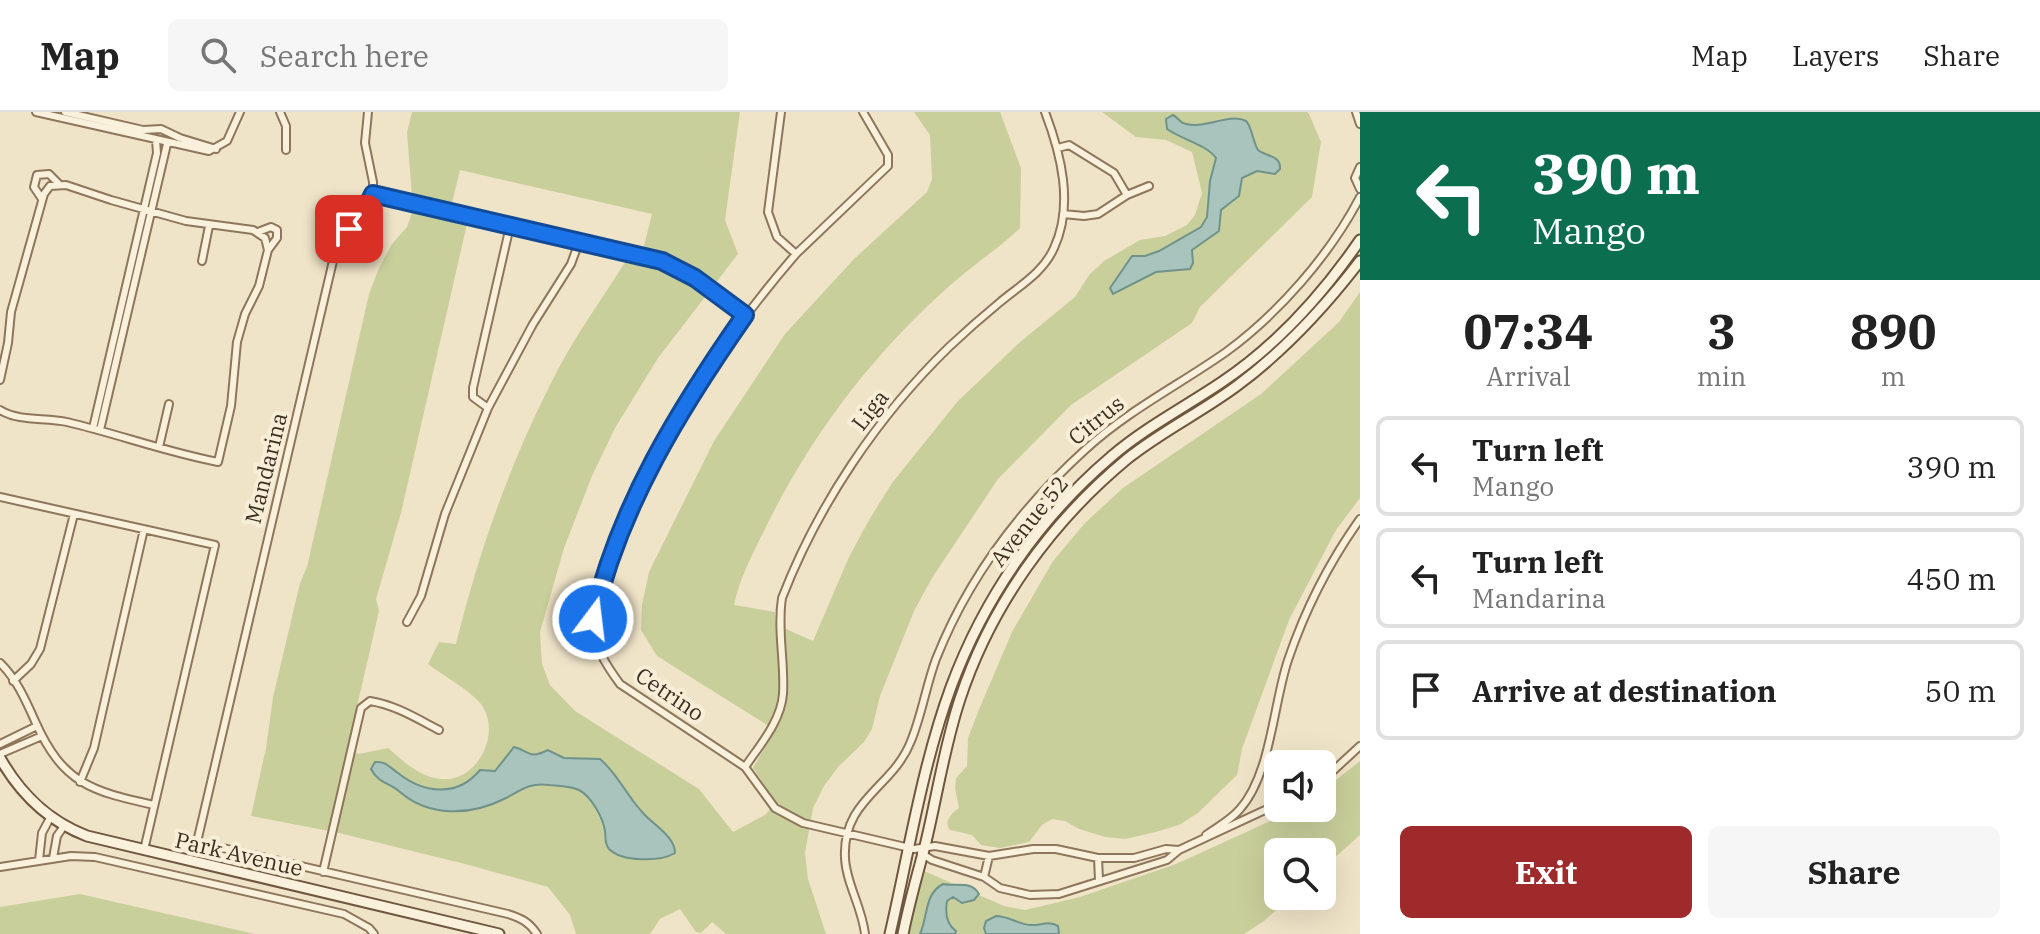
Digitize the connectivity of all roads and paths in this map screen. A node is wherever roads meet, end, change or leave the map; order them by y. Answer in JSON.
{"nodes":[{"id":1,"x":36,"y":112,"type":"edge"},
{"id":2,"x":65,"y":112,"type":"edge"},
{"id":3,"x":240,"y":112,"type":"edge"},
{"id":4,"x":280,"y":112,"type":"edge"},
{"id":5,"x":368,"y":112,"type":"edge"},
{"id":6,"x":781,"y":112,"type":"edge"},
{"id":7,"x":863,"y":112,"type":"edge"},
{"id":8,"x":1045,"y":112,"type":"edge"},
{"id":9,"x":1356,"y":112,"type":"edge"},
{"id":10,"x":1360,"y":124,"type":"edge"},
{"id":11,"x":168,"y":132,"type":"junction"},
{"id":12,"x":156,"y":140,"type":"junction"},
{"id":13,"x":166,"y":143,"type":"junction"},
{"id":14,"x":1058,"y":148,"type":"junction"},
{"id":15,"x":216,"y":149,"type":"junction"},
{"id":16,"x":286,"y":150,"type":"dead end"},
{"id":17,"x":1360,"y":167,"type":"edge"},
{"id":18,"x":59,"y":184,"type":"junction"},
{"id":19,"x":1149,"y":186,"type":"dead end"},
{"id":20,"x":1360,"y":189,"type":"edge"},
{"id":21,"x":373,"y":194,"type":"junction"},
{"id":22,"x":1127,"y":195,"type":"junction"},
{"id":23,"x":1360,"y":197,"type":"edge"},
{"id":24,"x":42,"y":199,"type":"junction"},
{"id":25,"x":147,"y":210,"type":"junction"},
{"id":26,"x":1063,"y":214,"type":"junction"},
{"id":27,"x":209,"y":226,"type":"junction"},
{"id":28,"x":510,"y":226,"type":"junction"},
{"id":29,"x":258,"y":232,"type":"junction"},
{"id":30,"x":1360,"y":240,"type":"edge"},
{"id":31,"x":579,"y":242,"type":"junction"},
{"id":32,"x":268,"y":247,"type":"junction"},
{"id":33,"x":796,"y":254,"type":"junction"},
{"id":34,"x":202,"y":261,"type":"dead end"},
{"id":35,"x":1360,"y":261,"type":"edge"},
{"id":36,"x":745,"y":315,"type":"junction"},
{"id":37,"x":0,"y":380,"type":"edge"},
{"id":38,"x":169,"y":404,"type":"dead end"},
{"id":39,"x":488,"y":408,"type":"junction"},
{"id":40,"x":0,"y":410,"type":"edge"},
{"id":41,"x":96,"y":429,"type":"junction"},
{"id":42,"x":159,"y":447,"type":"junction"},
{"id":43,"x":1,"y":498,"type":"edge"},
{"id":44,"x":0,"y":510,"type":"edge"},
{"id":45,"x":74,"y":514,"type":"junction"},
{"id":46,"x":1360,"y":519,"type":"edge"},
{"id":47,"x":144,"y":529,"type":"junction"},
{"id":48,"x":407,"y":622,"type":"dead end"},
{"id":49,"x":0,"y":663,"type":"edge"},
{"id":50,"x":13,"y":681,"type":"junction"},
{"id":51,"x":37,"y":726,"type":"junction"},
{"id":52,"x":439,"y":730,"type":"dead end"},
{"id":53,"x":42,"y":736,"type":"junction"},
{"id":54,"x":0,"y":744,"type":"edge"},
{"id":55,"x":1360,"y":746,"type":"edge"},
{"id":56,"x":0,"y":756,"type":"edge"},
{"id":57,"x":745,"y":767,"type":"junction"},
{"id":58,"x":1336,"y":768,"type":"edge"},
{"id":59,"x":80,"y":782,"type":"junction"},
{"id":60,"x":154,"y":805,"type":"junction"},
{"id":61,"x":1264,"y":811,"type":"edge"},
{"id":62,"x":50,"y":818,"type":"junction"},
{"id":63,"x":64,"y":826,"type":"junction"},
{"id":64,"x":849,"y":833,"type":"junction"},
{"id":65,"x":1189,"y":846,"type":"junction"},
{"id":66,"x":918,"y":849,"type":"junction"},
{"id":67,"x":144,"y":850,"type":"junction"},
{"id":68,"x":1179,"y":850,"type":"junction"},
{"id":69,"x":962,"y":852,"type":"junction"},
{"id":70,"x":989,"y":856,"type":"junction"},
{"id":71,"x":53,"y":858,"type":"junction"},
{"id":72,"x":1098,"y":858,"type":"junction"},
{"id":73,"x":39,"y":860,"type":"junction"},
{"id":74,"x":0,"y":867,"type":"edge"},
{"id":75,"x":959,"y":868,"type":"junction"},
{"id":76,"x":323,"y":872,"type":"junction"},
{"id":77,"x":984,"y":877,"type":"junction"},
{"id":78,"x":1099,"y":880,"type":"junction"},
{"id":79,"x":374,"y":934,"type":"edge"},
{"id":80,"x":499,"y":934,"type":"edge"},
{"id":81,"x":537,"y":934,"type":"edge"},
{"id":82,"x":865,"y":934,"type":"edge"},
{"id":83,"x":890,"y":934,"type":"edge"},
{"id":84,"x":903,"y":934,"type":"edge"}],
"edges":[{"from":1,"to":12,"type":"street"},
{"from":2,"to":11,"type":"street"},
{"from":3,"to":15,"type":"street"},
{"from":4,"to":16,"type":"street"},
{"from":5,"to":21,"type":"street"},
{"from":6,"to":33,"type":"street"},
{"from":7,"to":33,"type":"street","name":"Cetrino"},
{"from":8,"to":14,"type":"street","name":"Liga"},
{"from":9,"to":10,"type":"street"},
{"from":11,"to":13,"type":"street"},
{"from":11,"to":15,"type":"street"},
{"from":12,"to":13,"type":"street"},
{"from":12,"to":25,"type":"street"},
{"from":13,"to":15,"type":"street"},
{"from":13,"to":25,"type":"street"},
{"from":14,"to":22,"type":"street"},
{"from":14,"to":26,"type":"street","name":"Liga"},
{"from":17,"to":20,"type":"street"},
{"from":18,"to":24,"type":"street"},
{"from":18,"to":24,"type":"street"},
{"from":18,"to":25,"type":"street"},
{"from":19,"to":22,"type":"street"},
{"from":21,"to":28,"type":"street"},
{"from":21,"to":76,"type":"street","name":"Mandarina"},
{"from":22,"to":26,"type":"street"},
{"from":23,"to":64,"type":"street","name":"Citrus"},
{"from":24,"to":37,"type":"street"},
{"from":25,"to":27,"type":"street"},
{"from":25,"to":41,"type":"street"},
{"from":26,"to":57,"type":"street","name":"Liga"},
{"from":27,"to":29,"type":"street"},
{"from":27,"to":34,"type":"street"},
{"from":28,"to":31,"type":"street"},
{"from":28,"to":39,"type":"street"},
{"from":29,"to":32,"type":"street"},
{"from":29,"to":32,"type":"street"},
{"from":30,"to":66,"type":"main road","name":"Avenue 52"},
{"from":31,"to":36,"type":"street"},
{"from":31,"to":39,"type":"street"},
{"from":32,"to":42,"type":"street"},
{"from":33,"to":36,"type":"street","name":"Cetrino"},
{"from":35,"to":66,"type":"main road","name":"Avenue 52"},
{"from":36,"to":57,"type":"street","name":"Cetrino"},
{"from":38,"to":42,"type":"street"},
{"from":39,"to":48,"type":"street"},
{"from":40,"to":41,"type":"street"},
{"from":41,"to":42,"type":"street"},
{"from":43,"to":44,"type":"street"},
{"from":43,"to":45,"type":"street"},
{"from":45,"to":47,"type":"street"},
{"from":45,"to":50,"type":"street"},
{"from":46,"to":65,"type":"street"},
{"from":47,"to":59,"type":"street"},
{"from":47,"to":60,"type":"street"},
{"from":49,"to":50,"type":"street"},
{"from":50,"to":51,"type":"street"},
{"from":51,"to":53,"type":"street"},
{"from":51,"to":54,"type":"street"},
{"from":52,"to":76,"type":"street"},
{"from":53,"to":56,"type":"street"},
{"from":53,"to":59,"type":"street"},
{"from":55,"to":58,"type":"street"},
{"from":56,"to":62,"type":"main road","name":"Park Avenue"},
{"from":57,"to":64,"type":"street","name":"Cetrino"},
{"from":59,"to":60,"type":"street"},
{"from":60,"to":67,"type":"street"},
{"from":61,"to":65,"type":"street"},
{"from":62,"to":63,"type":"main road","name":"Park Avenue"},
{"from":62,"to":73,"type":"street"},
{"from":63,"to":67,"type":"main road","name":"Park Avenue"},
{"from":63,"to":71,"type":"street"},
{"from":64,"to":66,"type":"street","name":"Cetrino"},
{"from":64,"to":82,"type":"street","name":"Citrus"},
{"from":65,"to":68,"type":"street"},
{"from":66,"to":69,"type":"street"},
{"from":66,"to":75,"type":"street"},
{"from":66,"to":83,"type":"main road","name":"Avenue 52"},
{"from":66,"to":84,"type":"main road","name":"Avenue 52"},
{"from":67,"to":80,"type":"main road","name":"Park Avenue"},
{"from":68,"to":72,"type":"street"},
{"from":68,"to":78,"type":"street"},
{"from":69,"to":70,"type":"street"},
{"from":69,"to":75,"type":"street"},
{"from":70,"to":72,"type":"street"},
{"from":70,"to":77,"type":"street"},
{"from":71,"to":73,"type":"street"},
{"from":71,"to":79,"type":"street"},
{"from":72,"to":78,"type":"street"},
{"from":73,"to":74,"type":"street"},
{"from":75,"to":77,"type":"street"},
{"from":76,"to":81,"type":"street"},
{"from":77,"to":78,"type":"street"}]}
